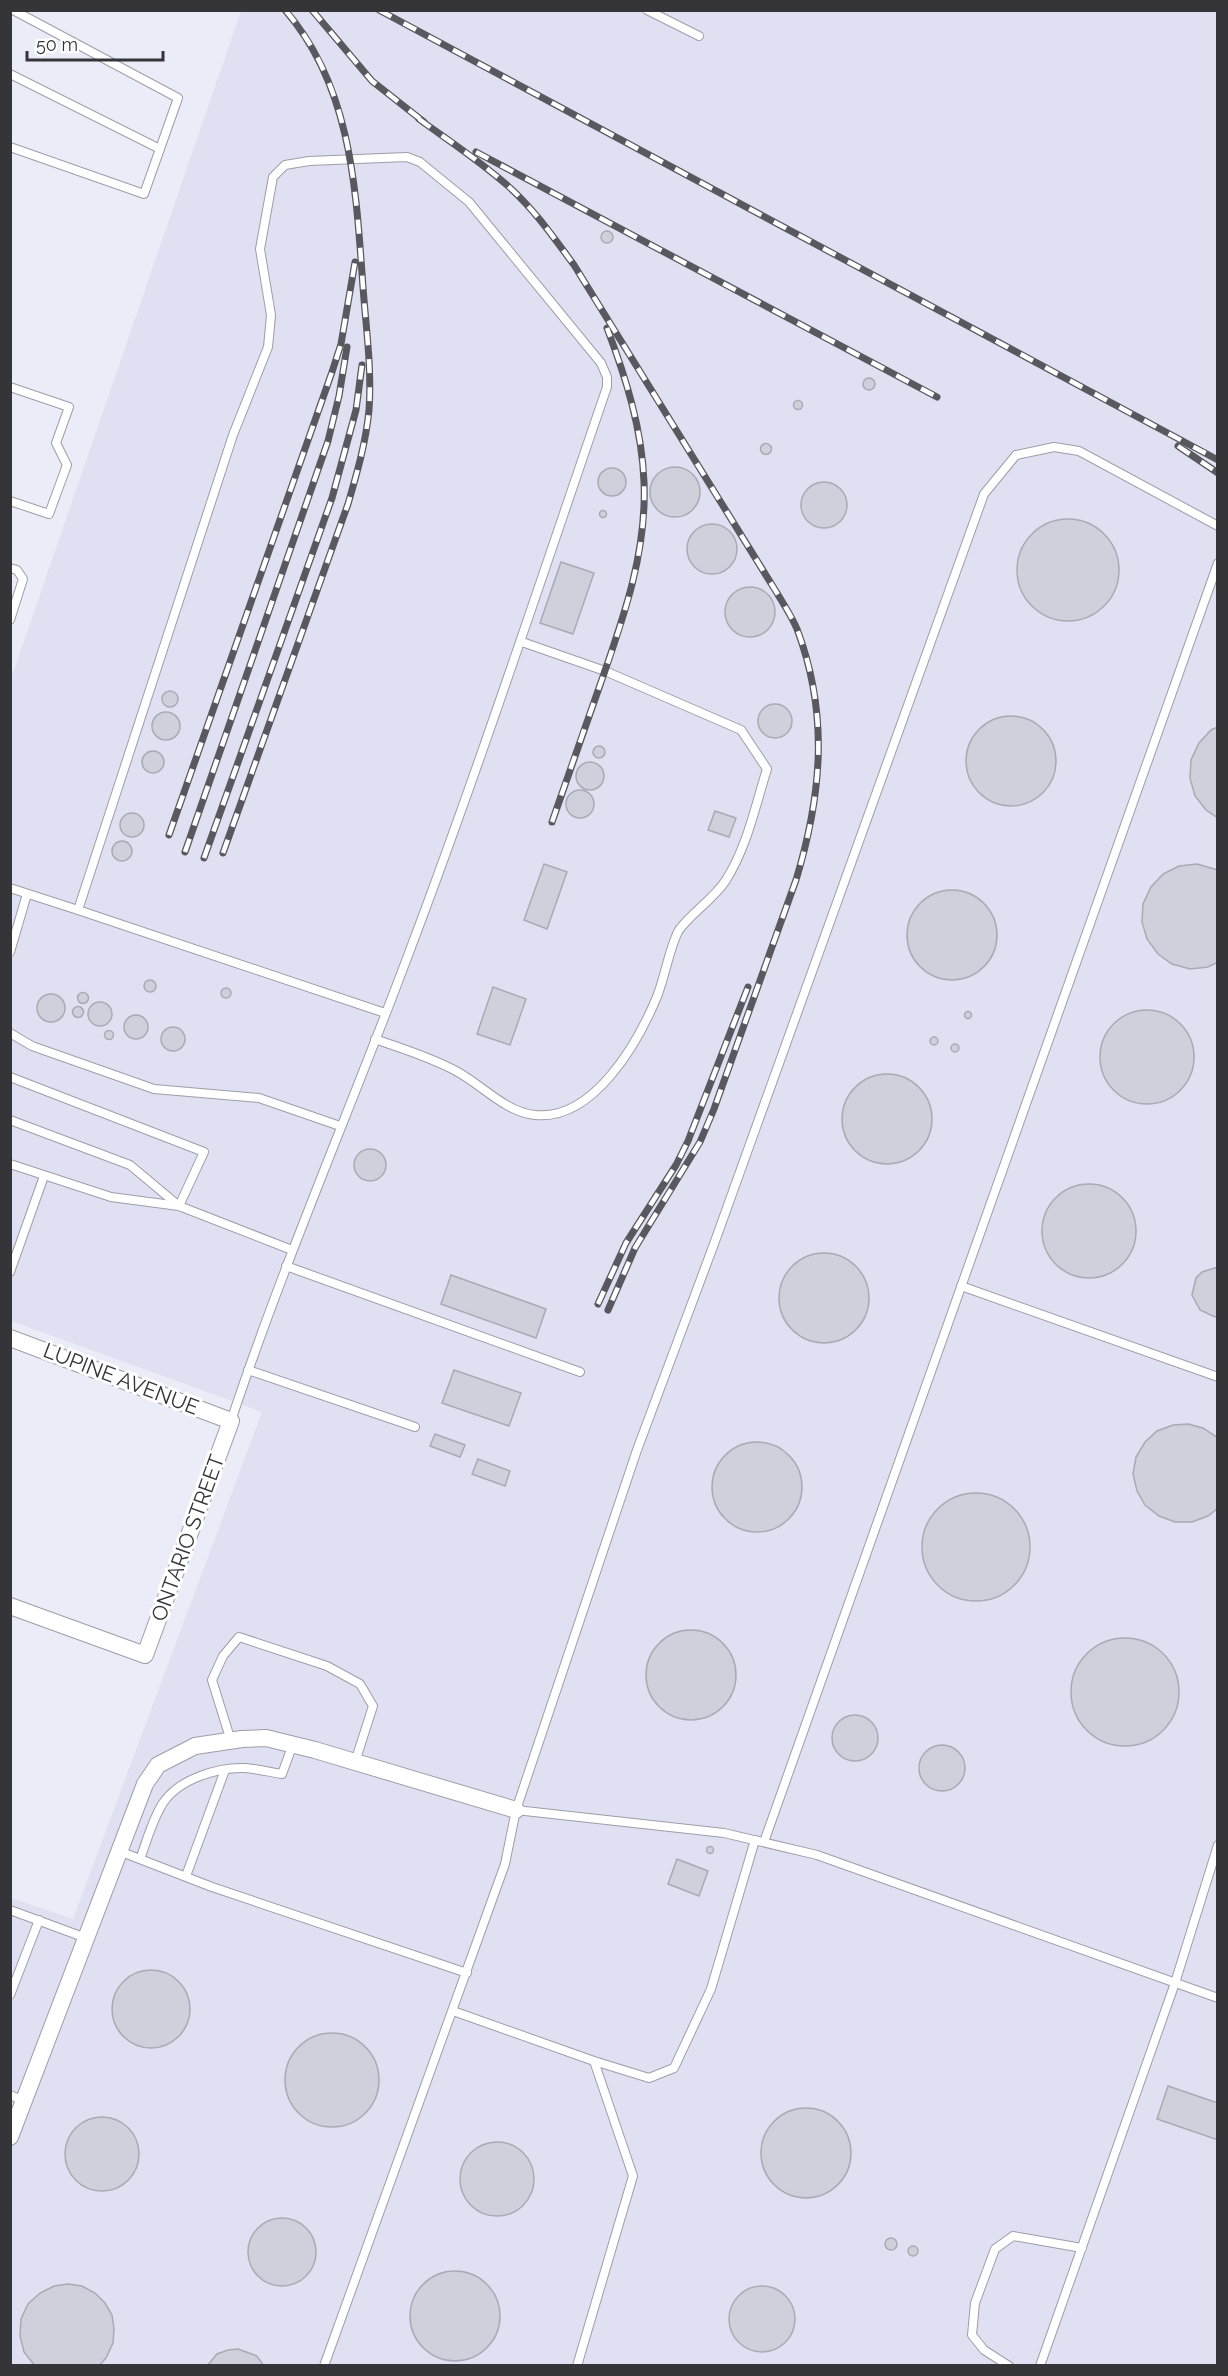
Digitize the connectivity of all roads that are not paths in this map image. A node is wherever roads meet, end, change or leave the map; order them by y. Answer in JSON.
{"nodes":[{"id":1,"x":14,"y":10,"type":"edge"},
{"id":2,"x":647,"y":10,"type":"edge"},
{"id":3,"x":699,"y":36,"type":"dead end"},
{"id":4,"x":10,"y":74,"type":"edge"},
{"id":5,"x":10,"y":147,"type":"edge"},
{"id":6,"x":160,"y":149,"type":"junction"},
{"id":7,"x":10,"y":387,"type":"edge"},
{"id":8,"x":10,"y":501,"type":"edge"},
{"id":9,"x":1218,"y":526,"type":"edge"},
{"id":10,"x":1218,"y":563,"type":"edge"},
{"id":11,"x":10,"y":568,"type":"edge"},
{"id":12,"x":10,"y":621,"type":"edge"},
{"id":13,"x":522,"y":642,"type":"junction"},
{"id":14,"x":10,"y":888,"type":"edge"},
{"id":15,"x":27,"y":894,"type":"junction"},
{"id":16,"x":78,"y":910,"type":"junction"},
{"id":17,"x":10,"y":952,"type":"edge"},
{"id":18,"x":386,"y":1013,"type":"junction"},
{"id":19,"x":10,"y":1033,"type":"edge"},
{"id":20,"x":375,"y":1039,"type":"junction"},
{"id":21,"x":10,"y":1077,"type":"edge"},
{"id":22,"x":10,"y":1120,"type":"edge"},
{"id":23,"x":340,"y":1126,"type":"junction"},
{"id":24,"x":10,"y":1164,"type":"edge"},
{"id":25,"x":44,"y":1176,"type":"junction"},
{"id":26,"x":179,"y":1206,"type":"junction"},
{"id":27,"x":292,"y":1251,"type":"junction"},
{"id":28,"x":286,"y":1266,"type":"junction"},
{"id":29,"x":10,"y":1272,"type":"edge"},
{"id":30,"x":961,"y":1286,"type":"junction"},
{"id":31,"x":10,"y":1338,"type":"edge"},
{"id":32,"x":248,"y":1370,"type":"junction"},
{"id":33,"x":580,"y":1372,"type":"dead end"},
{"id":34,"x":1218,"y":1377,"type":"edge"},
{"id":35,"x":231,"y":1421,"type":"junction"},
{"id":36,"x":415,"y":1427,"type":"dead end"},
{"id":37,"x":10,"y":1606,"type":"edge"},
{"id":38,"x":231,"y":1741,"type":"junction"},
{"id":39,"x":293,"y":1744,"type":"junction"},
{"id":40,"x":355,"y":1762,"type":"junction"},
{"id":41,"x":225,"y":1770,"type":"junction"},
{"id":42,"x":516,"y":1810,"type":"junction"},
{"id":43,"x":760,"y":1841,"type":"junction"},
{"id":44,"x":1218,"y":1845,"type":"edge"},
{"id":45,"x":119,"y":1851,"type":"junction"},
{"id":46,"x":140,"y":1859,"type":"junction"},
{"id":47,"x":186,"y":1876,"type":"junction"},
{"id":48,"x":10,"y":1910,"type":"edge"},
{"id":49,"x":39,"y":1920,"type":"junction"},
{"id":50,"x":86,"y":1938,"type":"junction"},
{"id":51,"x":467,"y":1973,"type":"junction"},
{"id":52,"x":1175,"y":1983,"type":"junction"},
{"id":53,"x":10,"y":1995,"type":"edge"},
{"id":54,"x":1218,"y":1998,"type":"edge"},
{"id":55,"x":453,"y":2011,"type":"junction"},
{"id":56,"x":594,"y":2061,"type":"junction"},
{"id":57,"x":17,"y":2098,"type":"edge"},
{"id":58,"x":10,"y":2137,"type":"edge"},
{"id":59,"x":1082,"y":2248,"type":"junction"},
{"id":60,"x":324,"y":2366,"type":"edge"},
{"id":61,"x":578,"y":2366,"type":"edge"},
{"id":62,"x":1009,"y":2366,"type":"edge"},
{"id":63,"x":1040,"y":2366,"type":"edge"}],
"edges":[{"from":1,"to":6,"type":"lane"},
{"from":2,"to":3,"type":"lane"},
{"from":4,"to":6,"type":"lane"},
{"from":5,"to":6,"type":"lane"},
{"from":7,"to":8,"type":"lane"},
{"from":9,"to":42,"type":"lane"},
{"from":10,"to":30,"type":"lane"},
{"from":11,"to":12,"type":"lane"},
{"from":13,"to":16,"type":"lane"},
{"from":13,"to":18,"type":"lane"},
{"from":13,"to":20,"type":"lane"},
{"from":14,"to":15,"type":"lane"},
{"from":15,"to":16,"type":"lane"},
{"from":15,"to":17,"type":"lane"},
{"from":16,"to":18,"type":"lane"},
{"from":18,"to":20,"type":"lane"},
{"from":19,"to":23,"type":"lane"},
{"from":20,"to":23,"type":"lane"},
{"from":21,"to":26,"type":"lane"},
{"from":22,"to":26,"type":"lane"},
{"from":23,"to":27,"type":"lane"},
{"from":24,"to":25,"type":"lane"},
{"from":25,"to":26,"type":"lane"},
{"from":25,"to":29,"type":"lane"},
{"from":26,"to":27,"type":"lane"},
{"from":27,"to":28,"type":"lane"},
{"from":28,"to":32,"type":"lane"},
{"from":28,"to":33,"type":"lane"},
{"from":30,"to":34,"type":"lane"},
{"from":30,"to":43,"type":"lane"},
{"from":31,"to":35,"type":"street","name":"LUPINE AVENUE"},
{"from":32,"to":35,"type":"lane"},
{"from":32,"to":36,"type":"lane"},
{"from":35,"to":37,"type":"street","name":"ONTARIO STREET"},
{"from":38,"to":39,"type":"street"},
{"from":38,"to":40,"type":"lane"},
{"from":38,"to":45,"type":"street"},
{"from":39,"to":40,"type":"street"},
{"from":39,"to":41,"type":"lane"},
{"from":40,"to":42,"type":"street"},
{"from":41,"to":46,"type":"lane"},
{"from":41,"to":47,"type":"lane"},
{"from":42,"to":43,"type":"lane"},
{"from":42,"to":51,"type":"lane"},
{"from":43,"to":52,"type":"lane"},
{"from":43,"to":56,"type":"lane"},
{"from":44,"to":52,"type":"lane"},
{"from":45,"to":46,"type":"lane"},
{"from":45,"to":50,"type":"street"},
{"from":46,"to":47,"type":"lane"},
{"from":47,"to":51,"type":"lane"},
{"from":48,"to":49,"type":"lane"},
{"from":49,"to":50,"type":"lane"},
{"from":49,"to":53,"type":"lane"},
{"from":50,"to":57,"type":"street"},
{"from":51,"to":55,"type":"lane"},
{"from":52,"to":54,"type":"lane"},
{"from":52,"to":59,"type":"lane"},
{"from":55,"to":56,"type":"lane"},
{"from":55,"to":60,"type":"lane"},
{"from":56,"to":61,"type":"lane"},
{"from":57,"to":58,"type":"street"},
{"from":59,"to":62,"type":"lane"},
{"from":59,"to":63,"type":"lane"}]}
